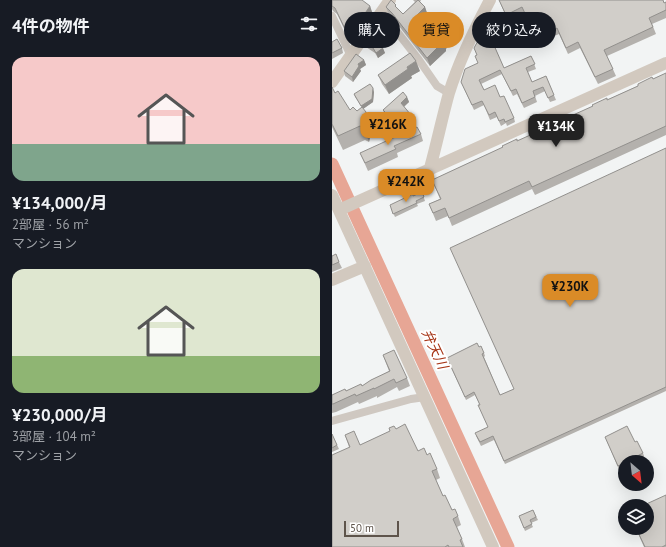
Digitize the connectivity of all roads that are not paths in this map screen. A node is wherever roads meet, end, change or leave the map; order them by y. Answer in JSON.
{"nodes":[{"id":1,"x":390,"y":0,"type":"edge"},
{"id":2,"x":490,"y":0,"type":"edge"},
{"id":3,"x":381,"y":12,"type":"edge"},
{"id":4,"x":332,"y":16,"type":"edge"},
{"id":5,"x":400,"y":36,"type":"edge"},
{"id":6,"x":356,"y":48,"type":"edge"},
{"id":7,"x":350,"y":56,"type":"junction"},
{"id":8,"x":666,"y":63,"type":"edge"},
{"id":9,"x":332,"y":82,"type":"edge"},
{"id":10,"x":449,"y":93,"type":"junction"},
{"id":11,"x":430,"y":168,"type":"junction"},
{"id":12,"x":332,"y":195,"type":"edge"},
{"id":13,"x":343,"y":208,"type":"junction"},
{"id":14,"x":365,"y":266,"type":"junction"},
{"id":15,"x":332,"y":280,"type":"edge"},
{"id":16,"x":425,"y":397,"type":"junction"},
{"id":17,"x":332,"y":421,"type":"edge"},
{"id":18,"x":493,"y":547,"type":"edge"}],
"edges":[{"from":1,"to":3,"type":"street"},
{"from":2,"to":10,"type":"street"},
{"from":4,"to":7,"type":"street"},
{"from":5,"to":10,"type":"street"},
{"from":6,"to":7,"type":"street"},
{"from":7,"to":9,"type":"street"},
{"from":8,"to":11,"type":"street"},
{"from":10,"to":11,"type":"street"},
{"from":11,"to":13,"type":"street"},
{"from":12,"to":13,"type":"street"},
{"from":13,"to":14,"type":"street"},
{"from":14,"to":15,"type":"street"},
{"from":14,"to":16,"type":"street"},
{"from":16,"to":17,"type":"street"},
{"from":16,"to":18,"type":"street"}]}
